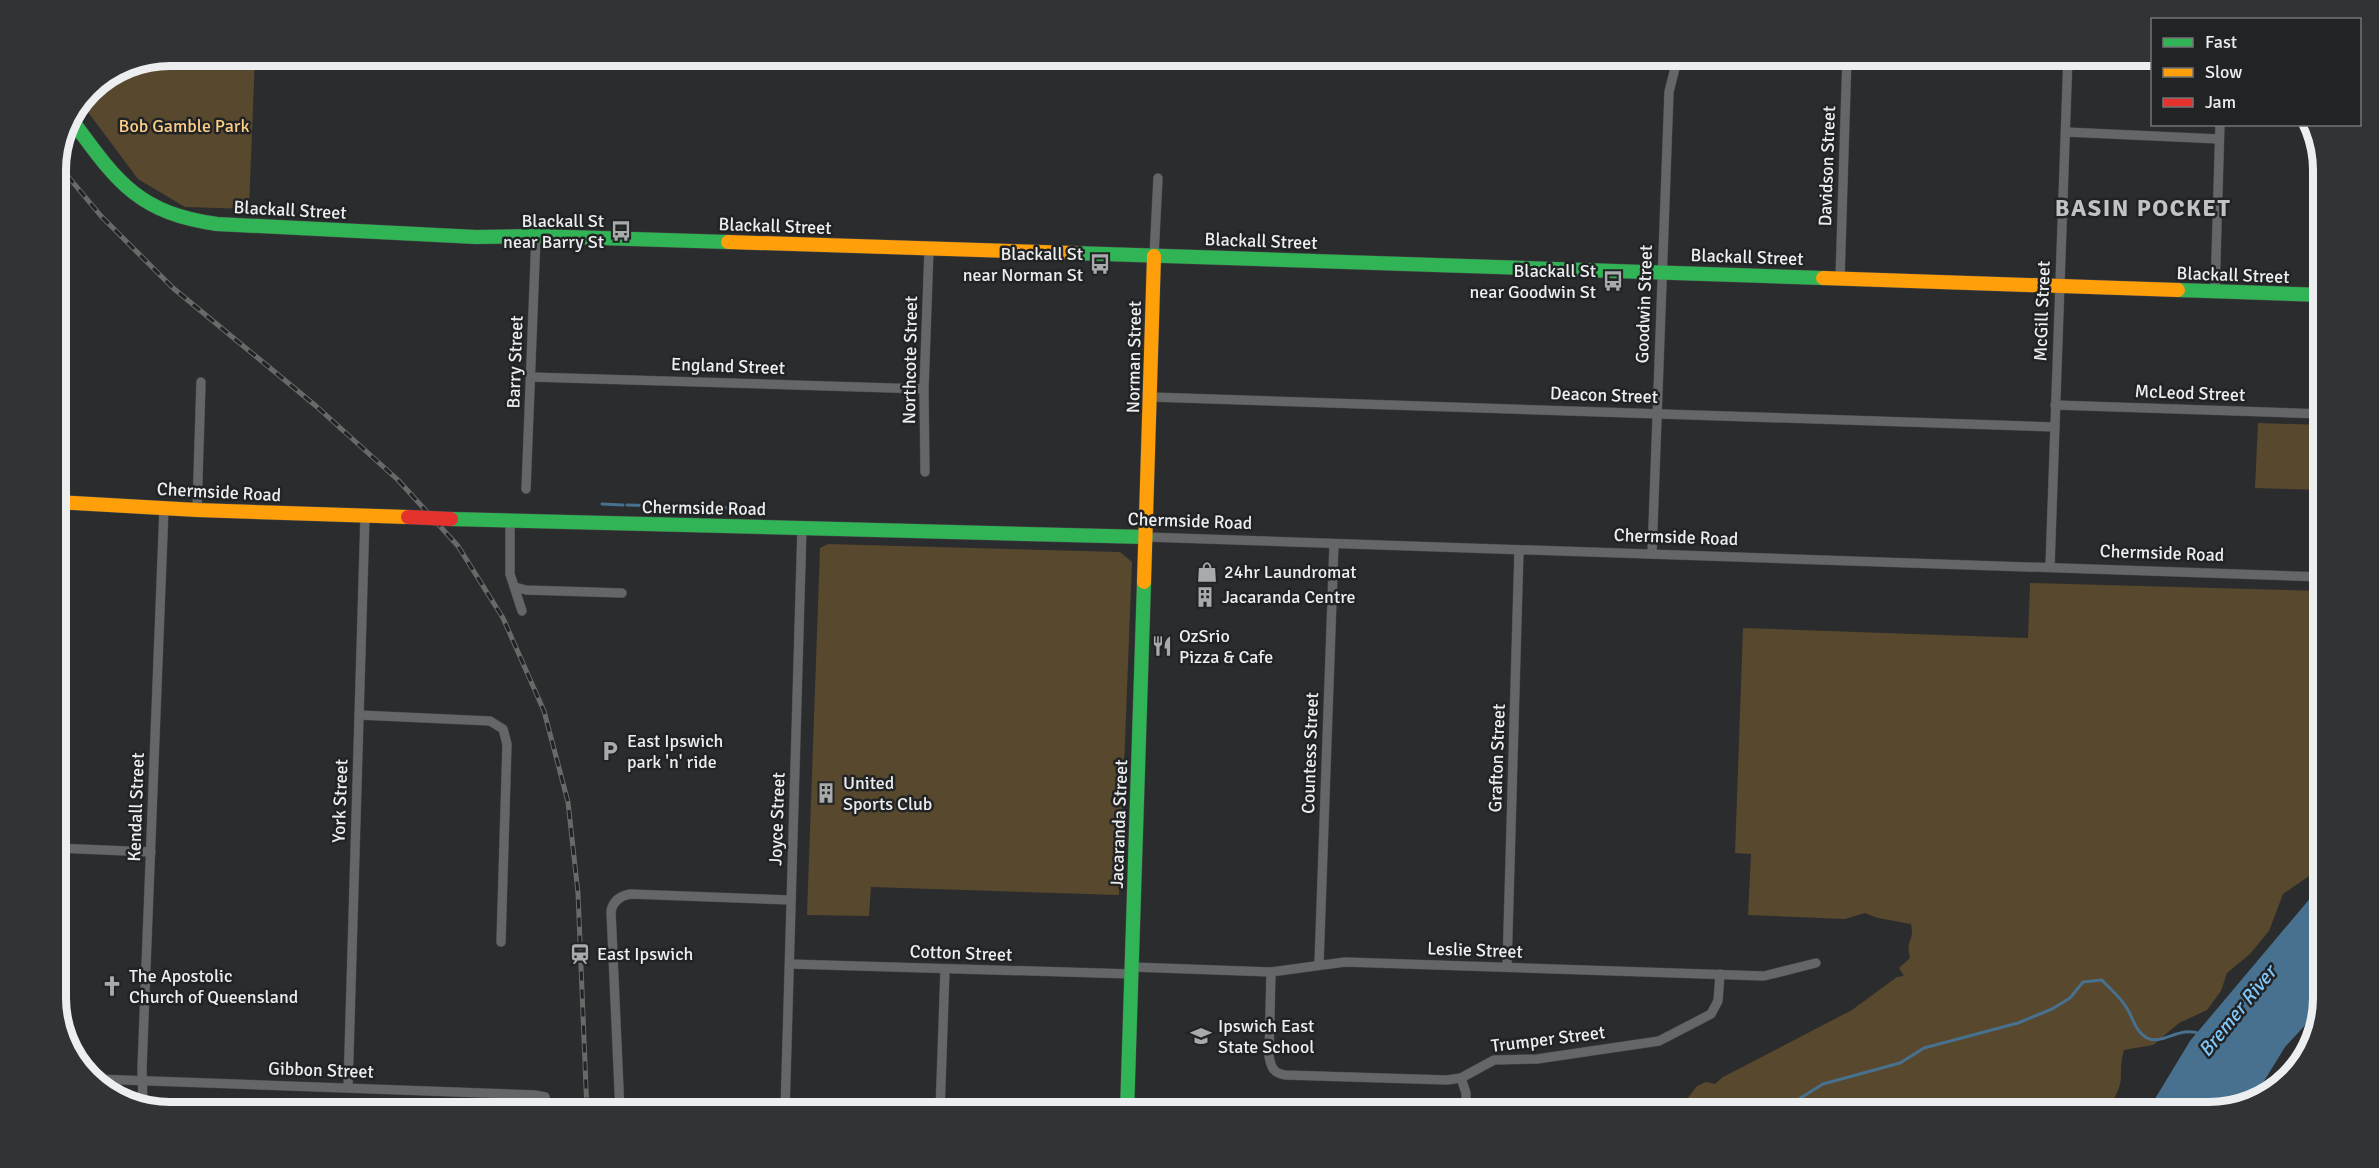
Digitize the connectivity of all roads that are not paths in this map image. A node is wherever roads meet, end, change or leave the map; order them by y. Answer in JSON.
{"nodes":[{"id":1,"x":1674,"y":66,"type":"edge"},
{"id":2,"x":1847,"y":66,"type":"edge"},
{"id":3,"x":2068,"y":66,"type":"edge"},
{"id":4,"x":76,"y":126,"type":"edge"},
{"id":5,"x":2220,"y":126,"type":"edge"},
{"id":6,"x":2066,"y":132,"type":"junction"},
{"id":7,"x":2219,"y":139,"type":"junction"},
{"id":8,"x":1158,"y":178,"type":"dead end"},
{"id":9,"x":536,"y":236,"type":"junction"},
{"id":10,"x":929,"y":249,"type":"junction"},
{"id":11,"x":1154,"y":256,"type":"junction"},
{"id":12,"x":1662,"y":273,"type":"junction"},
{"id":13,"x":1840,"y":279,"type":"junction"},
{"id":14,"x":2059,"y":286,"type":"junction"},
{"id":15,"x":2214,"y":292,"type":"junction"},
{"id":16,"x":2313,"y":296,"type":"edge"},
{"id":17,"x":531,"y":377,"type":"junction"},
{"id":18,"x":201,"y":382,"type":"dead end"},
{"id":19,"x":924,"y":389,"type":"junction"},
{"id":20,"x":1151,"y":397,"type":"junction"},
{"id":21,"x":2055,"y":405,"type":"junction"},
{"id":22,"x":1656,"y":413,"type":"junction"},
{"id":23,"x":2313,"y":414,"type":"edge"},
{"id":24,"x":2055,"y":427,"type":"junction"},
{"id":25,"x":925,"y":472,"type":"dead end"},
{"id":26,"x":526,"y":489,"type":"dead end"},
{"id":27,"x":66,"y":503,"type":"edge"},
{"id":28,"x":164,"y":508,"type":"junction"},
{"id":29,"x":197,"y":510,"type":"junction"},
{"id":30,"x":365,"y":516,"type":"junction"},
{"id":31,"x":510,"y":521,"type":"junction"},
{"id":32,"x":802,"y":527,"type":"junction"},
{"id":33,"x":1146,"y":537,"type":"junction"},
{"id":34,"x":1334,"y":544,"type":"junction"},
{"id":35,"x":1520,"y":550,"type":"junction"},
{"id":36,"x":1652,"y":554,"type":"junction"},
{"id":37,"x":2050,"y":567,"type":"junction"},
{"id":38,"x":2313,"y":577,"type":"edge"},
{"id":39,"x":515,"y":587,"type":"junction"},
{"id":40,"x":622,"y":593,"type":"dead end"},
{"id":41,"x":522,"y":611,"type":"dead end"},
{"id":42,"x":359,"y":715,"type":"junction"},
{"id":43,"x":66,"y":848,"type":"edge"},
{"id":44,"x":151,"y":852,"type":"junction"},
{"id":45,"x":791,"y":900,"type":"junction"},
{"id":46,"x":501,"y":942,"type":"dead end"},
{"id":47,"x":1816,"y":963,"type":"dead end"},
{"id":48,"x":790,"y":964,"type":"junction"},
{"id":49,"x":1319,"y":964,"type":"junction"},
{"id":50,"x":1507,"y":967,"type":"junction"},
{"id":51,"x":945,"y":969,"type":"junction"},
{"id":52,"x":1132,"y":970,"type":"junction"},
{"id":53,"x":1271,"y":972,"type":"junction"},
{"id":54,"x":1720,"y":974,"type":"junction"},
{"id":55,"x":1461,"y":1078,"type":"junction"},
{"id":56,"x":105,"y":1079,"type":"edge"},
{"id":57,"x":142,"y":1081,"type":"junction"},
{"id":58,"x":348,"y":1087,"type":"junction"},
{"id":59,"x":143,"y":1099,"type":"edge"},
{"id":60,"x":546,"y":1102,"type":"edge"},
{"id":61,"x":619,"y":1102,"type":"edge"},
{"id":62,"x":785,"y":1102,"type":"edge"},
{"id":63,"x":940,"y":1102,"type":"edge"},
{"id":64,"x":1127,"y":1102,"type":"edge"},
{"id":65,"x":1466,"y":1102,"type":"edge"}],
"edges":[{"from":1,"to":12,"type":"street","name":"Goodwin Street"},
{"from":2,"to":13,"type":"street","name":"Davidson Street"},
{"from":3,"to":6,"type":"street","name":"McGill Street"},
{"from":4,"to":9,"type":"street","name":"Blackall Street"},
{"from":5,"to":7,"type":"street"},
{"from":6,"to":7,"type":"street"},
{"from":6,"to":14,"type":"street","name":"McGill Street"},
{"from":7,"to":15,"type":"street"},
{"from":8,"to":11,"type":"street","name":"Norman Street"},
{"from":9,"to":10,"type":"street","name":"Blackall Street"},
{"from":9,"to":17,"type":"street","name":"Barry Street"},
{"from":10,"to":11,"type":"street","name":"Blackall Street"},
{"from":10,"to":19,"type":"street","name":"Northcote Street"},
{"from":11,"to":12,"type":"street","name":"Blackall Street"},
{"from":11,"to":20,"type":"street","name":"Norman Street"},
{"from":12,"to":13,"type":"street","name":"Blackall Street"},
{"from":12,"to":22,"type":"street","name":"Goodwin Street"},
{"from":13,"to":14,"type":"street","name":"Blackall Street"},
{"from":14,"to":15,"type":"street","name":"Blackall Street"},
{"from":14,"to":21,"type":"street","name":"McGill Street"},
{"from":15,"to":16,"type":"street","name":"Blackall Street"},
{"from":17,"to":19,"type":"street","name":"England Street"},
{"from":17,"to":26,"type":"street","name":"Barry Street"},
{"from":18,"to":29,"type":"street"},
{"from":19,"to":25,"type":"street","name":"Northcote Street"},
{"from":20,"to":22,"type":"street","name":"Deacon Street"},
{"from":20,"to":33,"type":"street","name":"Norman Street"},
{"from":21,"to":23,"type":"street","name":"McLeod Street"},
{"from":21,"to":24,"type":"street","name":"McGill Street"},
{"from":22,"to":24,"type":"street","name":"Deacon Street"},
{"from":22,"to":36,"type":"street","name":"Goodwin Street"},
{"from":24,"to":37,"type":"street","name":"McGill Street"},
{"from":27,"to":28,"type":"street","name":"Chermside Road"},
{"from":28,"to":29,"type":"street","name":"Chermside Road"},
{"from":28,"to":44,"type":"street","name":"Kendall Street"},
{"from":29,"to":30,"type":"street","name":"Chermside Road"},
{"from":30,"to":31,"type":"street","name":"Chermside Road","bridge":true},
{"from":30,"to":42,"type":"street","name":"York Street"},
{"from":31,"to":32,"type":"street","name":"Chermside Road"},
{"from":31,"to":39,"type":"street"},
{"from":32,"to":33,"type":"street","name":"Chermside Road"},
{"from":32,"to":45,"type":"street","name":"Joyce Street"},
{"from":33,"to":34,"type":"street","name":"Chermside Road"},
{"from":33,"to":52,"type":"street","name":"Jacaranda Street"},
{"from":34,"to":35,"type":"street","name":"Chermside Road"},
{"from":34,"to":49,"type":"street","name":"Countess Street"},
{"from":35,"to":36,"type":"street","name":"Chermside Road"},
{"from":35,"to":50,"type":"street","name":"Grafton Street"},
{"from":36,"to":37,"type":"street","name":"Chermside Road"},
{"from":37,"to":38,"type":"street","name":"Chermside Road"},
{"from":39,"to":40,"type":"street"},
{"from":39,"to":41,"type":"street"},
{"from":42,"to":46,"type":"street"},
{"from":42,"to":58,"type":"street","name":"York Street"},
{"from":43,"to":44,"type":"street"},
{"from":44,"to":57,"type":"street","name":"Kendall Street"},
{"from":45,"to":48,"type":"street","name":"Joyce Street"},
{"from":45,"to":61,"type":"street"},
{"from":47,"to":54,"type":"street","name":"Leslie Street"},
{"from":48,"to":51,"type":"street","name":"Cotton Street"},
{"from":48,"to":62,"type":"street","name":"Joyce Street"},
{"from":49,"to":50,"type":"street","name":"Leslie Street"},
{"from":49,"to":53,"type":"street","name":"Leslie Street"},
{"from":50,"to":54,"type":"street","name":"Leslie Street"},
{"from":51,"to":52,"type":"street","name":"Cotton Street"},
{"from":51,"to":63,"type":"street"},
{"from":52,"to":53,"type":"street","name":"Leslie Street"},
{"from":52,"to":64,"type":"street","name":"Jacaranda Street"},
{"from":53,"to":55,"type":"street","name":"Trumper Street"},
{"from":54,"to":55,"type":"street","name":"Trumper Street"},
{"from":55,"to":65,"type":"street"},
{"from":56,"to":57,"type":"street","name":"Gibbon Street"},
{"from":57,"to":58,"type":"street","name":"Gibbon Street"},
{"from":57,"to":59,"type":"street","name":"Kendall Street"},
{"from":58,"to":60,"type":"street","name":"Gibbon Street"}]}
